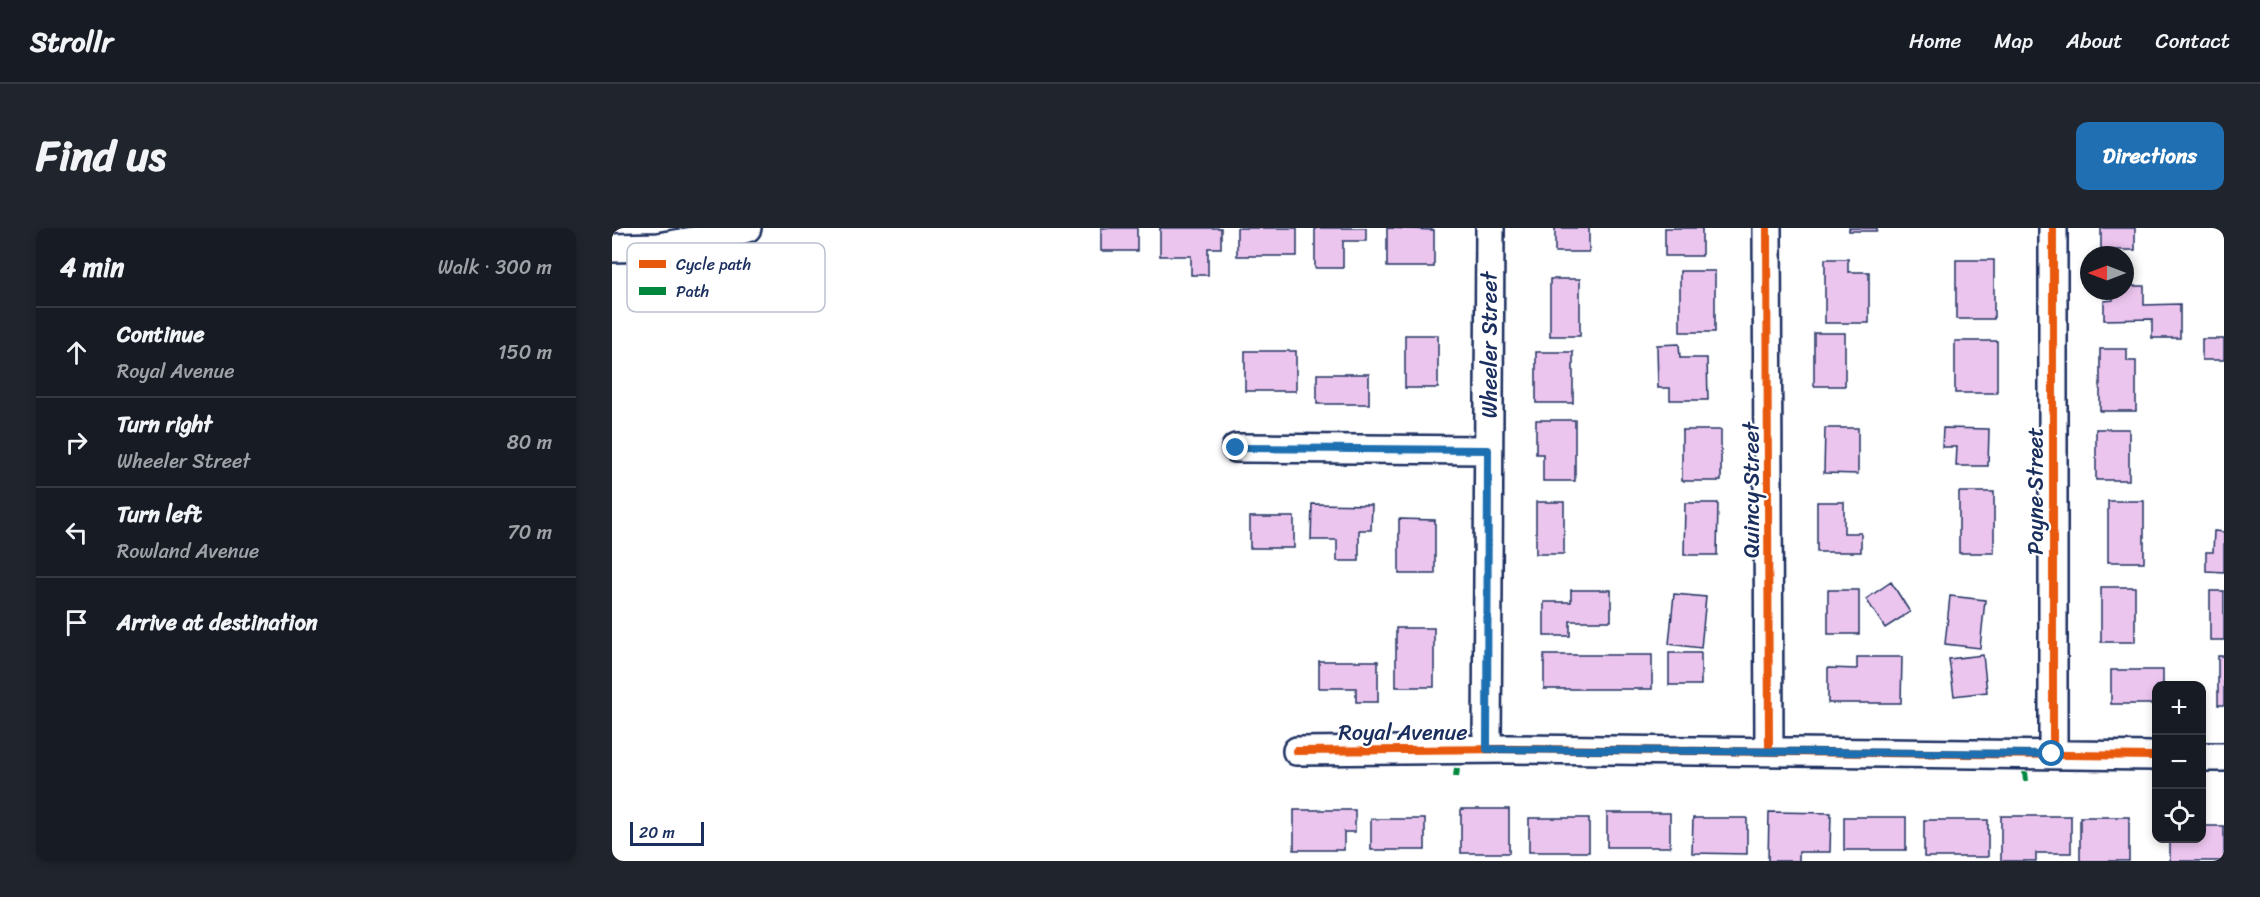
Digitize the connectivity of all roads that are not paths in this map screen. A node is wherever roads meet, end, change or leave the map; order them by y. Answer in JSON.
{"nodes":[{"id":1,"x":747,"y":228,"type":"edge"},
{"id":2,"x":1490,"y":228,"type":"edge"},
{"id":3,"x":1767,"y":228,"type":"edge"},
{"id":4,"x":2053,"y":228,"type":"edge"},
{"id":5,"x":684,"y":243,"type":"edge"},
{"id":6,"x":1236,"y":448,"type":"dead end"},
{"id":7,"x":1488,"y":450,"type":"junction"},
{"id":8,"x":1487,"y":749,"type":"junction"},
{"id":9,"x":1297,"y":751,"type":"dead end"},
{"id":10,"x":1769,"y":752,"type":"junction"},
{"id":11,"x":2052,"y":754,"type":"junction"},
{"id":12,"x":2152,"y":756,"type":"edge"},
{"id":13,"x":2206,"y":757,"type":"edge"},
{"id":14,"x":2224,"y":757,"type":"edge"}],
"edges":[{"from":1,"to":5,"type":"street"},
{"from":2,"to":7,"type":"street","name":"Wheeler Street"},
{"from":3,"to":10,"type":"street","name":"Quincy Street"},
{"from":4,"to":11,"type":"street","name":"Payne Street"},
{"from":6,"to":7,"type":"street"},
{"from":7,"to":8,"type":"street","name":"Wheeler Street"},
{"from":8,"to":9,"type":"street","name":"Royal Avenue"},
{"from":8,"to":10,"type":"street","name":"Royal Avenue"},
{"from":10,"to":11,"type":"street","name":"Royal Avenue"},
{"from":11,"to":12,"type":"street","name":"Royal Avenue"},
{"from":13,"to":14,"type":"street"}]}
